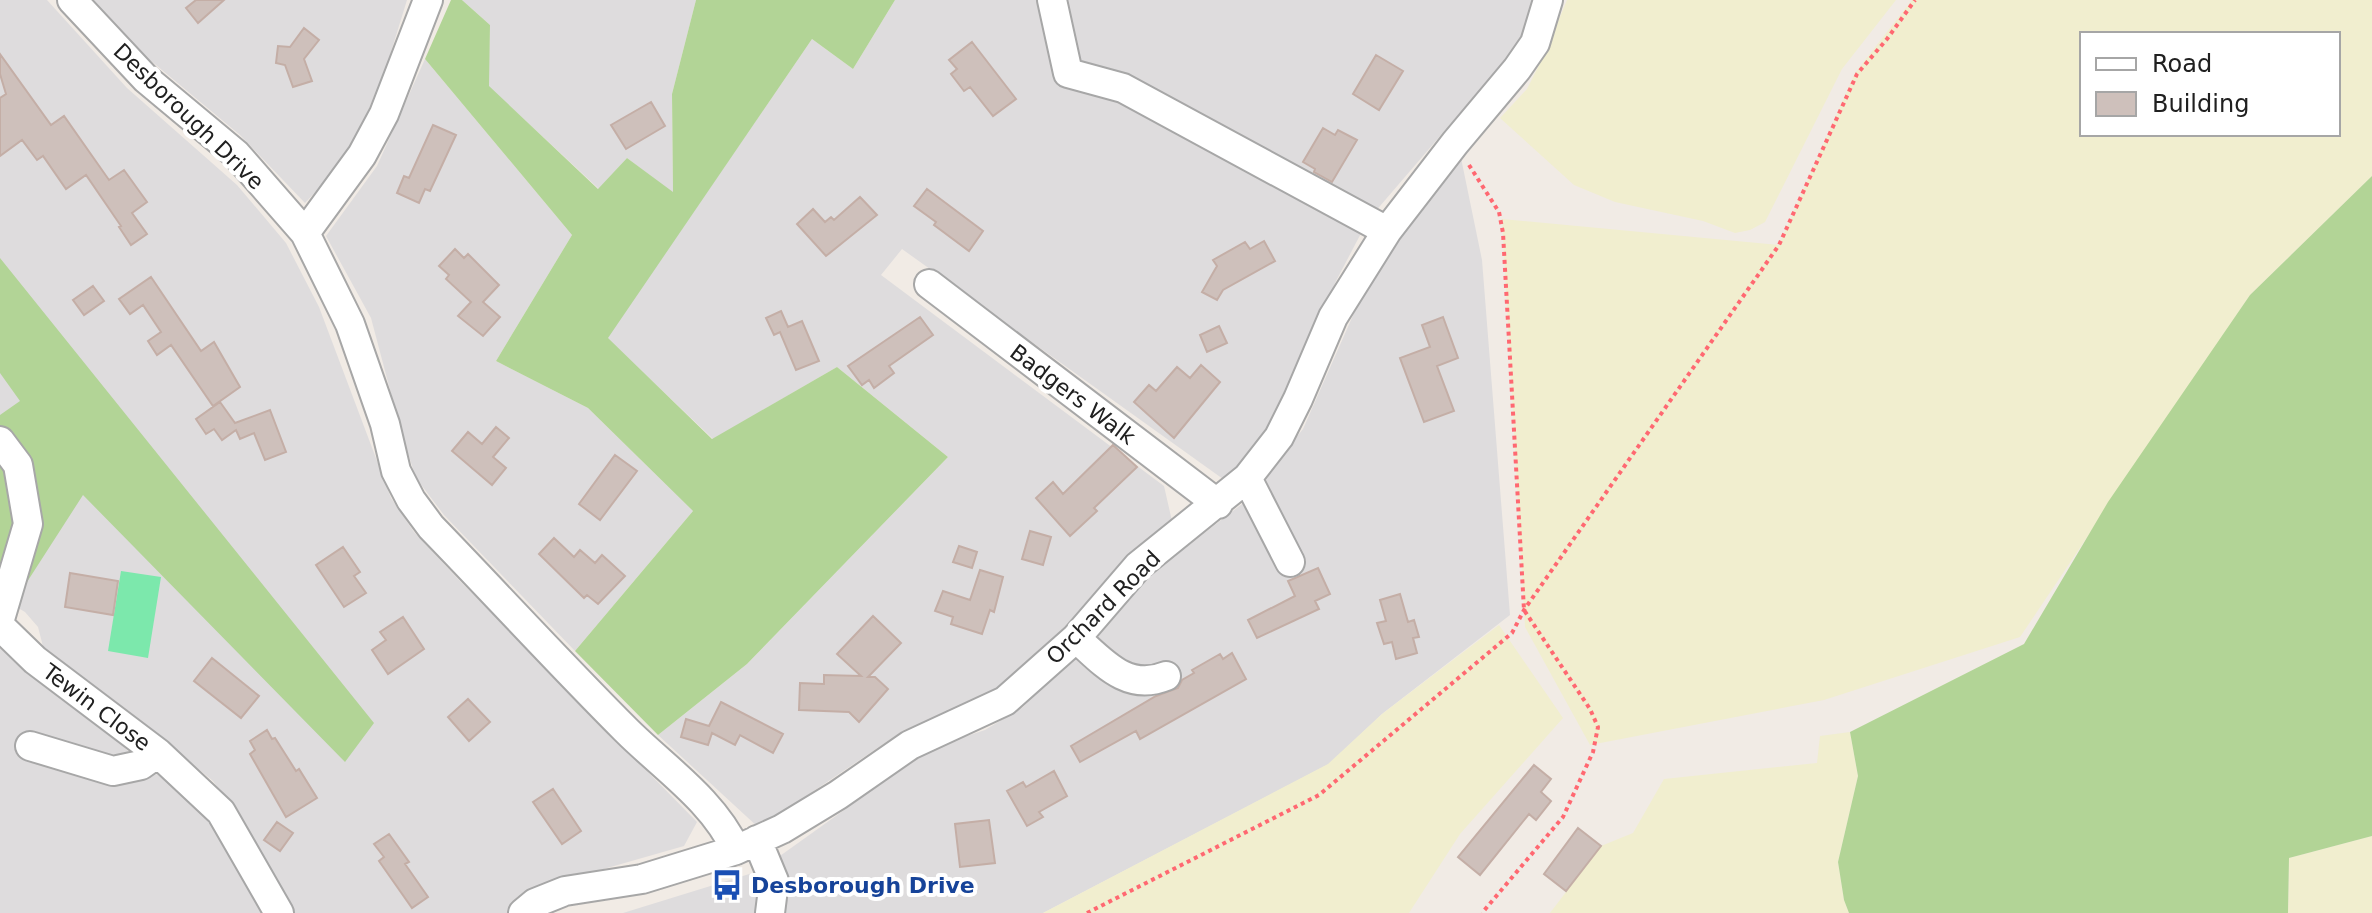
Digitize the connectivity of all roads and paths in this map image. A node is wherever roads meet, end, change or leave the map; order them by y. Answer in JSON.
{"nodes":[{"id":1,"x":72,"y":0,"type":"edge"},
{"id":2,"x":428,"y":0,"type":"edge"},
{"id":3,"x":1052,"y":0,"type":"edge"},
{"id":4,"x":1548,"y":0,"type":"edge"},
{"id":5,"x":1915,"y":0,"type":"edge"},
{"id":6,"x":1455,"y":143,"type":"junction"},
{"id":7,"x":1387,"y":231,"type":"junction"},
{"id":8,"x":305,"y":233,"type":"junction"},
{"id":9,"x":929,"y":284,"type":"dead end"},
{"id":10,"x":0,"y":441,"type":"edge"},
{"id":11,"x":1247,"y":478,"type":"junction"},
{"id":12,"x":1218,"y":504,"type":"junction"},
{"id":13,"x":1290,"y":562,"type":"dead end"},
{"id":14,"x":1524,"y":610,"type":"junction"},
{"id":15,"x":0,"y":619,"type":"edge"},
{"id":16,"x":0,"y":626,"type":"edge"},
{"id":17,"x":1076,"y":638,"type":"junction"},
{"id":18,"x":1166,"y":676,"type":"dead end"},
{"id":19,"x":30,"y":746,"type":"dead end"},
{"id":20,"x":158,"y":753,"type":"junction"},
{"id":21,"x":747,"y":845,"type":"junction"},
{"id":22,"x":279,"y":913,"type":"edge"},
{"id":23,"x":523,"y":913,"type":"edge"},
{"id":24,"x":770,"y":913,"type":"edge"},
{"id":25,"x":1087,"y":913,"type":"edge"},
{"id":26,"x":1482,"y":913,"type":"edge"}],
"edges":[{"from":1,"to":8,"type":"street","name":"Desborough Drive"},
{"from":2,"to":8,"type":"street"},
{"from":3,"to":7,"type":"street"},
{"from":4,"to":6,"type":"street","name":"Orchard Road"},
{"from":5,"to":14,"type":"path"},
{"from":6,"to":7,"type":"street","name":"Orchard Road"},
{"from":6,"to":14,"type":"path"},
{"from":7,"to":11,"type":"street","name":"Orchard Road"},
{"from":8,"to":21,"type":"street","name":"Desborough Drive"},
{"from":9,"to":12,"type":"street","name":"Badgers Walk"},
{"from":10,"to":15,"type":"street"},
{"from":11,"to":12,"type":"street","name":"Orchard Road"},
{"from":11,"to":13,"type":"street"},
{"from":12,"to":17,"type":"street","name":"Orchard Road"},
{"from":14,"to":25,"type":"path"},
{"from":14,"to":26,"type":"path"},
{"from":16,"to":20,"type":"street","name":"Tewin Close"},
{"from":17,"to":18,"type":"street"},
{"from":17,"to":21,"type":"street","name":"Orchard Road"},
{"from":19,"to":20,"type":"street","name":"Tewin Close"},
{"from":20,"to":22,"type":"street","name":"Tewin Close"},
{"from":21,"to":23,"type":"street","name":"Orchard Road"},
{"from":21,"to":24,"type":"street","name":"Desborough Drive"}]}
